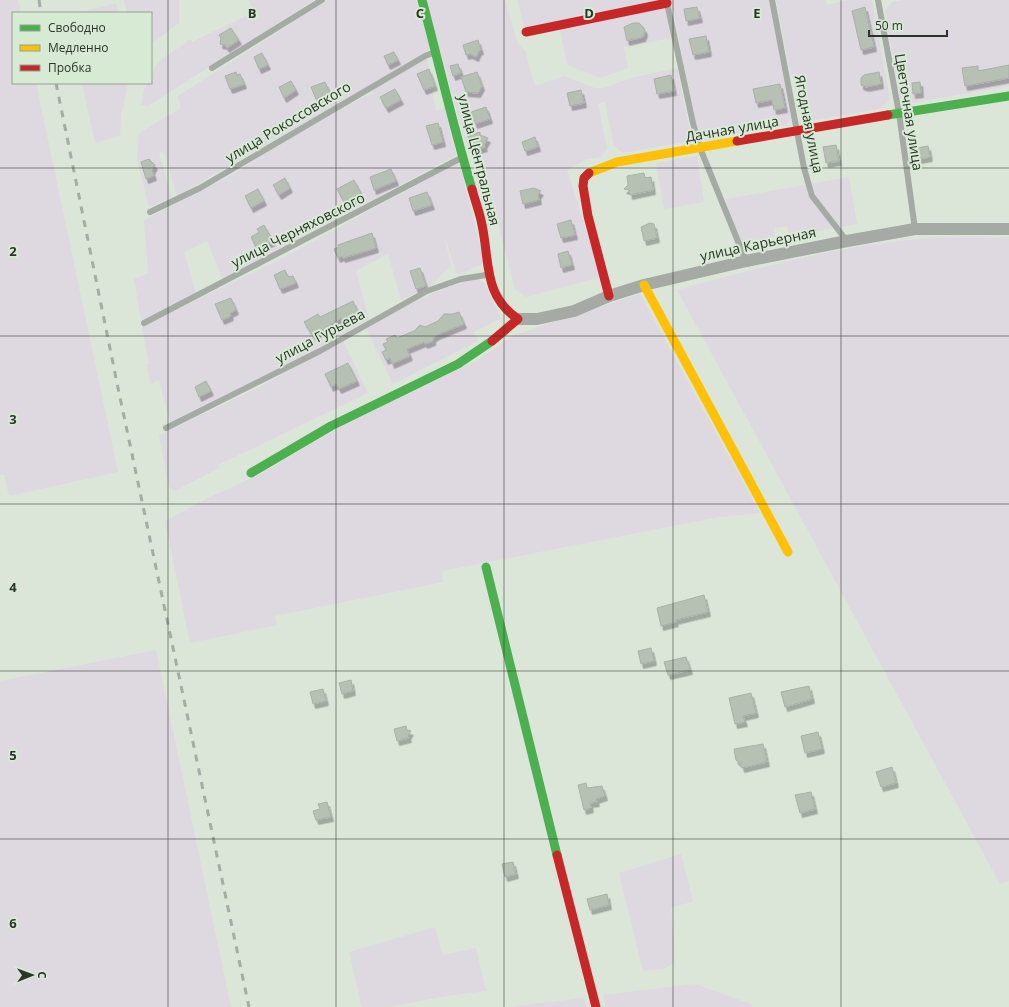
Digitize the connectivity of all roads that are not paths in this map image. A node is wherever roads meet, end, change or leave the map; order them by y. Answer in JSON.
{"nodes":[{"id":1,"x":322,"y":0,"type":"edge"},
{"id":2,"x":422,"y":0,"type":"edge"},
{"id":3,"x":772,"y":0,"type":"edge"},
{"id":4,"x":878,"y":0,"type":"edge"},
{"id":5,"x":667,"y":1,"type":"edge"},
{"id":6,"x":526,"y":32,"type":"dead end"},
{"id":7,"x":436,"y":52,"type":"junction"},
{"id":8,"x":212,"y":68,"type":"dead end"},
{"id":9,"x":1009,"y":96,"type":"edge"},
{"id":10,"x":899,"y":113,"type":"junction"},
{"id":11,"x":798,"y":132,"type":"junction"},
{"id":12,"x":700,"y":148,"type":"junction"},
{"id":13,"x":462,"y":157,"type":"junction"},
{"id":14,"x":150,"y":212,"type":"dead end"},
{"id":15,"x":915,"y":229,"type":"junction"},
{"id":16,"x":1009,"y":229,"type":"edge"},
{"id":17,"x":847,"y":241,"type":"junction"},
{"id":18,"x":746,"y":261,"type":"junction"},
{"id":19,"x":488,"y":274,"type":"junction"},
{"id":20,"x":644,"y":285,"type":"junction"},
{"id":21,"x":609,"y":296,"type":"junction"},
{"id":22,"x":518,"y":319,"type":"junction"},
{"id":23,"x":144,"y":323,"type":"dead end"},
{"id":24,"x":166,"y":428,"type":"dead end"},
{"id":25,"x":251,"y":473,"type":"dead end"},
{"id":26,"x":788,"y":552,"type":"dead end"},
{"id":27,"x":486,"y":567,"type":"dead end"},
{"id":28,"x":596,"y":1007,"type":"edge"}],
"edges":[{"from":1,"to":8,"type":"lane"},
{"from":2,"to":7,"type":"street","name":"улица Центральная"},
{"from":3,"to":11,"type":"lane","name":"Ягодная улица"},
{"from":4,"to":10,"type":"lane","name":"Цветочная улица"},
{"from":5,"to":6,"type":"street"},
{"from":5,"to":12,"type":"lane"},
{"from":7,"to":13,"type":"street","name":"улица Центральная"},
{"from":7,"to":14,"type":"lane","name":"улица Рокоссовского"},
{"from":9,"to":10,"type":"street","name":"Дачная улица"},
{"from":10,"to":11,"type":"street","name":"Дачная улица"},
{"from":10,"to":15,"type":"lane","name":"Цветочная улица"},
{"from":11,"to":12,"type":"street","name":"Дачная улица"},
{"from":11,"to":17,"type":"lane","name":"Ягодная улица"},
{"from":12,"to":18,"type":"lane"},
{"from":12,"to":21,"type":"street","name":"Дачная улица"},
{"from":13,"to":19,"type":"street","name":"улица Центральная"},
{"from":13,"to":23,"type":"lane","name":"улица Черняховского"},
{"from":15,"to":16,"type":"street","name":"улица Карьерная"},
{"from":15,"to":17,"type":"street","name":"улица Карьерная"},
{"from":17,"to":18,"type":"street","name":"улица Карьерная"},
{"from":18,"to":20,"type":"street","name":"улица Карьерная"},
{"from":19,"to":22,"type":"street","name":"улица Центральная"},
{"from":19,"to":24,"type":"lane","name":"улица Гурьева"},
{"from":20,"to":21,"type":"street","name":"улица Карьерная"},
{"from":20,"to":26,"type":"street"},
{"from":21,"to":22,"type":"street","name":"улица Карьерная"},
{"from":22,"to":25,"type":"street"},
{"from":27,"to":28,"type":"street"}]}
